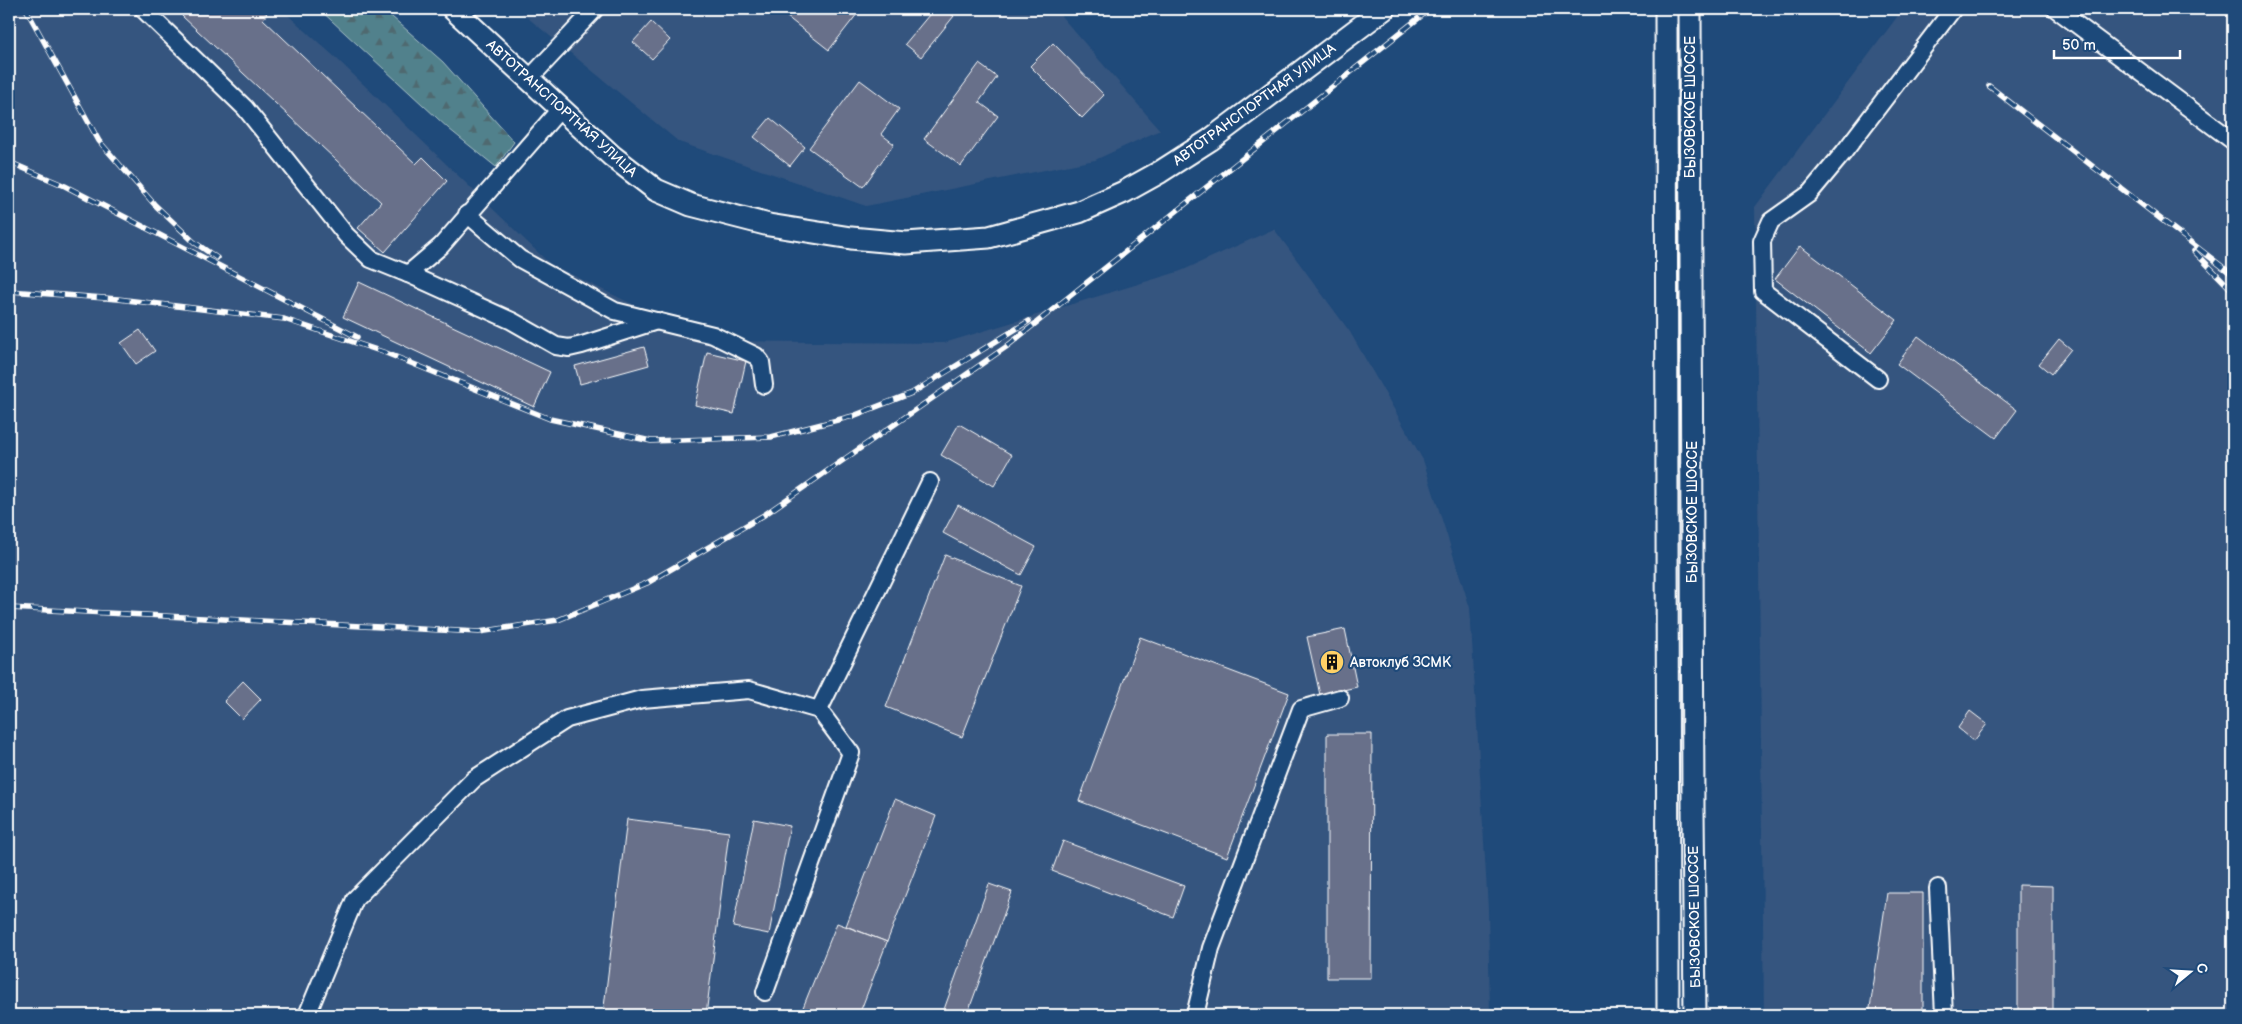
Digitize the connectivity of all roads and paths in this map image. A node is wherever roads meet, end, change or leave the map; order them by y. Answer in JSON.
{"nodes":[{"id":1,"x":142,"y":9,"type":"edge"},
{"id":2,"x":454,"y":9,"type":"edge"},
{"id":3,"x":595,"y":9,"type":"edge"},
{"id":4,"x":1384,"y":9,"type":"edge"},
{"id":5,"x":1666,"y":9,"type":"edge"},
{"id":6,"x":1690,"y":9,"type":"edge"},
{"id":7,"x":1953,"y":9,"type":"edge"},
{"id":8,"x":2056,"y":9,"type":"edge"},
{"id":9,"x":530,"y":79,"type":"junction"},
{"id":10,"x":561,"y":108,"type":"junction"},
{"id":11,"x":2233,"y":141,"type":"edge"},
{"id":12,"x":467,"y":214,"type":"junction"},
{"id":13,"x":408,"y":274,"type":"junction"},
{"id":14,"x":657,"y":321,"type":"junction"},
{"id":15,"x":1878,"y":378,"type":"dead end"},
{"id":16,"x":764,"y":385,"type":"dead end"},
{"id":17,"x":930,"y":482,"type":"dead end"},
{"id":18,"x":1340,"y":698,"type":"dead end"},
{"id":19,"x":819,"y":710,"type":"junction"},
{"id":20,"x":1938,"y":888,"type":"dead end"},
{"id":21,"x":765,"y":992,"type":"dead end"},
{"id":22,"x":307,"y":1015,"type":"edge"},
{"id":23,"x":1194,"y":1015,"type":"edge"},
{"id":24,"x":1668,"y":1015,"type":"edge"},
{"id":25,"x":1695,"y":1015,"type":"edge"},
{"id":26,"x":1944,"y":1015,"type":"edge"}],
"edges":[{"from":1,"to":13,"type":"lane"},
{"from":2,"to":9,"type":"main road","name":"АВТОТРАНСПОРТНАЯ УЛИЦА"},
{"from":3,"to":9,"type":"lane"},
{"from":4,"to":10,"type":"main road","name":"АВТОТРАНСПОРТНАЯ УЛИЦА"},
{"from":5,"to":24,"type":"main road","name":"БЫЗОВСКОЕ ШОССЕ"},
{"from":6,"to":25,"type":"main road","name":"БЫЗОВСКОЕ ШОССЕ"},
{"from":7,"to":15,"type":"lane"},
{"from":8,"to":11,"type":"lane"},
{"from":9,"to":10,"type":"main road","name":"АВТОТРАНСПОРТНАЯ УЛИЦА"},
{"from":10,"to":12,"type":"lane"},
{"from":12,"to":13,"type":"lane"},
{"from":12,"to":14,"type":"lane"},
{"from":13,"to":14,"type":"lane"},
{"from":14,"to":16,"type":"lane"},
{"from":17,"to":19,"type":"lane"},
{"from":18,"to":23,"type":"lane"},
{"from":19,"to":21,"type":"lane"},
{"from":19,"to":22,"type":"lane"},
{"from":20,"to":26,"type":"lane"}]}
